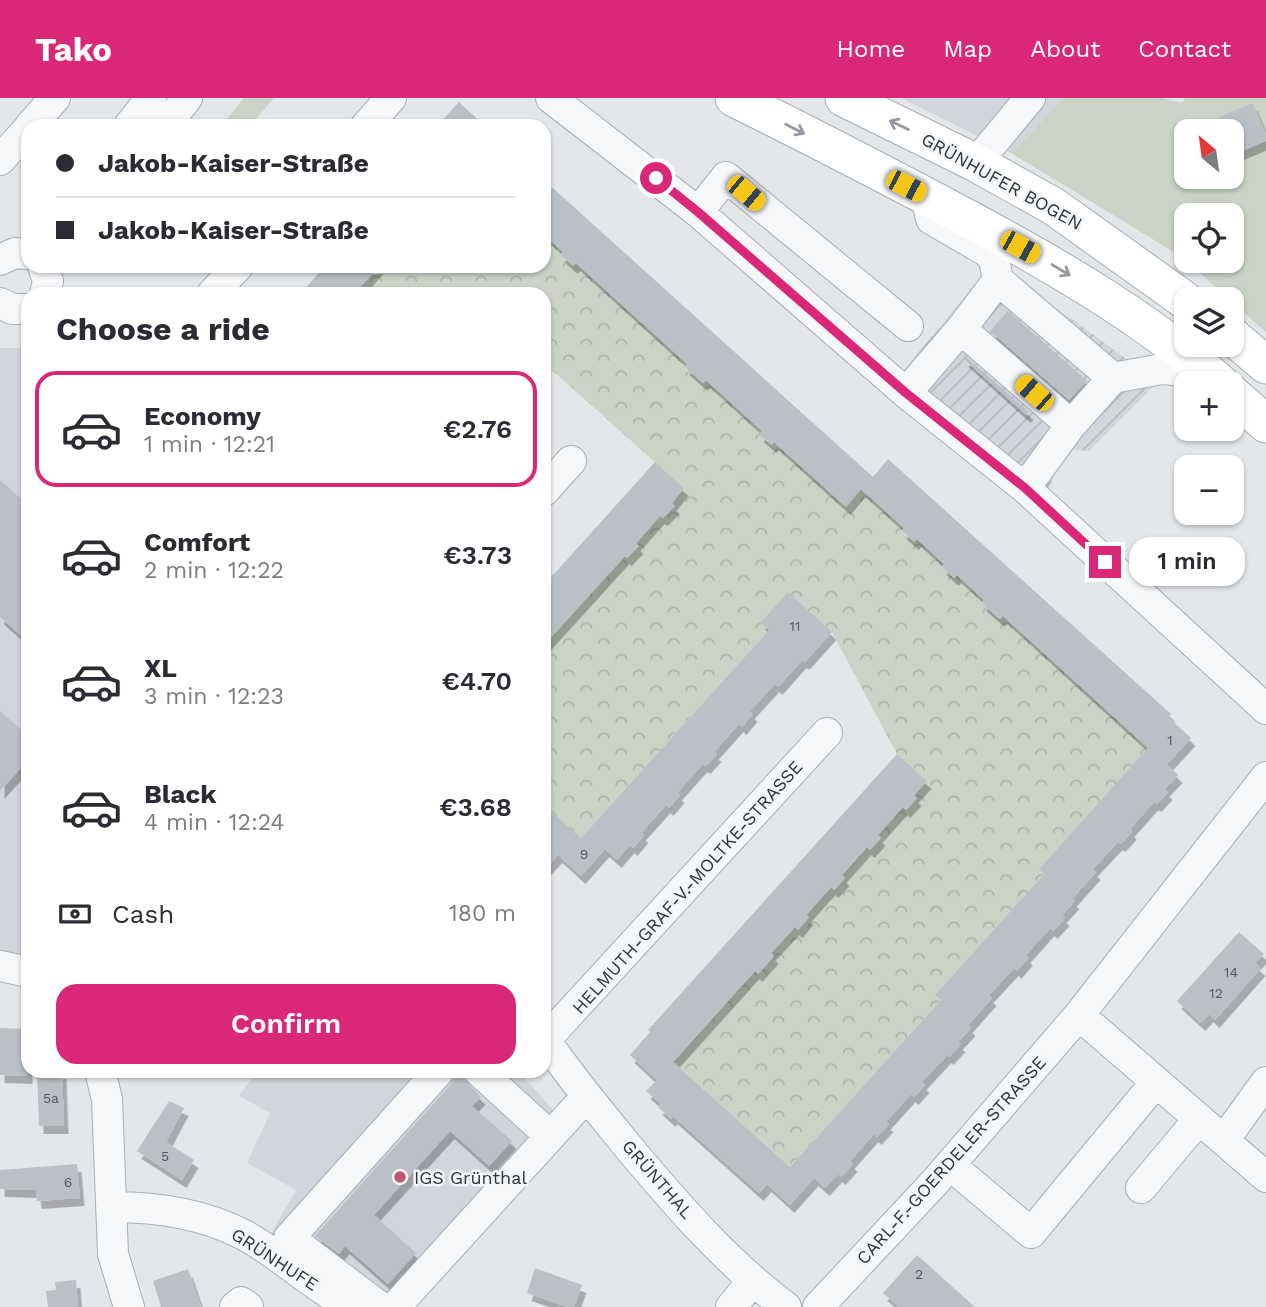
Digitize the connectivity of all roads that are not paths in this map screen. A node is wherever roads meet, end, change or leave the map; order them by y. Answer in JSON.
{"nodes":[{"id":1,"x":55,"y":98,"type":"edge"},
{"id":2,"x":151,"y":98,"type":"edge"},
{"id":3,"x":187,"y":98,"type":"edge"},
{"id":4,"x":391,"y":98,"type":"edge"},
{"id":5,"x":551,"y":98,"type":"edge"},
{"id":6,"x":734,"y":98,"type":"edge"},
{"id":7,"x":844,"y":98,"type":"edge"},
{"id":8,"x":1030,"y":98,"type":"edge"},
{"id":9,"x":36,"y":119,"type":"edge"},
{"id":10,"x":134,"y":119,"type":"edge"},
{"id":11,"x":170,"y":119,"type":"edge"},
{"id":12,"x":372,"y":119,"type":"edge"},
{"id":13,"x":21,"y":136,"type":"edge"},
{"id":14,"x":0,"y":160,"type":"edge"},
{"id":15,"x":976,"y":163,"type":"junction"},
{"id":16,"x":926,"y":196,"type":"junction"},
{"id":17,"x":698,"y":212,"type":"junction"},
{"id":18,"x":232,"y":273,"type":"edge"},
{"id":19,"x":998,"y":280,"type":"junction"},
{"id":20,"x":218,"y":287,"type":"edge"},
{"id":21,"x":1174,"y":292,"type":"edge"},
{"id":22,"x":0,"y":303,"type":"edge"},
{"id":23,"x":21,"y":309,"type":"edge"},
{"id":24,"x":908,"y":326,"type":"dead end"},
{"id":25,"x":961,"y":329,"type":"junction"},
{"id":26,"x":1244,"y":346,"type":"edge"},
{"id":27,"x":1266,"y":365,"type":"edge"},
{"id":28,"x":1205,"y":371,"type":"edge"},
{"id":29,"x":1174,"y":372,"type":"edge"},
{"id":30,"x":1113,"y":378,"type":"junction"},
{"id":31,"x":906,"y":393,"type":"junction"},
{"id":32,"x":1244,"y":404,"type":"edge"},
{"id":33,"x":1266,"y":424,"type":"edge"},
{"id":34,"x":1071,"y":425,"type":"junction"},
{"id":35,"x":571,"y":461,"type":"dead end"},
{"id":36,"x":551,"y":483,"type":"edge"},
{"id":37,"x":1025,"y":488,"type":"junction"},
{"id":38,"x":1266,"y":709,"type":"edge"},
{"id":39,"x":827,"y":733,"type":"dead end"},
{"id":40,"x":1266,"y":777,"type":"edge"},
{"id":41,"x":0,"y":966,"type":"edge"},
{"id":42,"x":21,"y":970,"type":"edge"},
{"id":43,"x":1079,"y":1015,"type":"junction"},
{"id":44,"x":551,"y":1032,"type":"edge"},
{"id":45,"x":551,"y":1047,"type":"edge"},
{"id":46,"x":102,"y":1078,"type":"edge"},
{"id":47,"x":433,"y":1078,"type":"edge"},
{"id":48,"x":487,"y":1078,"type":"edge"},
{"id":49,"x":1156,"y":1082,"type":"junction"},
{"id":50,"x":1266,"y":1082,"type":"edge"},
{"id":51,"x":587,"y":1096,"type":"junction"},
{"id":52,"x":1199,"y":1119,"type":"junction"},
{"id":53,"x":551,"y":1136,"type":"junction"},
{"id":54,"x":1224,"y":1140,"type":"junction"},
{"id":55,"x":950,"y":1165,"type":"junction"},
{"id":56,"x":1266,"y":1177,"type":"edge"},
{"id":57,"x":1141,"y":1188,"type":"dead end"},
{"id":58,"x":112,"y":1207,"type":"junction"},
{"id":59,"x":752,"y":1282,"type":"junction"},
{"id":60,"x":820,"y":1305,"type":"edge"},
{"id":61,"x":129,"y":1307,"type":"edge"},
{"id":62,"x":235,"y":1307,"type":"edge"},
{"id":63,"x":248,"y":1307,"type":"edge"},
{"id":64,"x":353,"y":1307,"type":"edge"},
{"id":65,"x":380,"y":1307,"type":"edge"},
{"id":66,"x":395,"y":1307,"type":"edge"},
{"id":67,"x":731,"y":1307,"type":"edge"},
{"id":68,"x":786,"y":1307,"type":"edge"}],
"edges":[{"from":1,"to":9,"type":"street"},
{"from":2,"to":10,"type":"street"},
{"from":3,"to":11,"type":"street"},
{"from":4,"to":12,"type":"street"},
{"from":5,"to":17,"type":"street"},
{"from":6,"to":16,"type":"main road","one_way":true},
{"from":15,"to":7,"type":"main road","name":"GRÜNHUFER BOGEN","one_way":true},
{"from":8,"to":15,"type":"street"},
{"from":13,"to":14,"type":"street"},
{"from":15,"to":21,"type":"main road","name":"GRÜNHUFER BOGEN"},
{"from":16,"to":19,"type":"street"},
{"from":16,"to":28,"type":"main road","one_way":true},
{"from":17,"to":24,"type":"street"},
{"from":17,"to":31,"type":"street"},
{"from":18,"to":20,"type":"street"},
{"from":19,"to":25,"type":"street"},
{"from":19,"to":30,"type":"street"},
{"from":22,"to":23,"type":"street"},
{"from":25,"to":31,"type":"street"},
{"from":25,"to":34,"type":"street"},
{"from":26,"to":27,"type":"main road"},
{"from":29,"to":30,"type":"street"},
{"from":30,"to":34,"type":"street"},
{"from":31,"to":37,"type":"street"},
{"from":32,"to":33,"type":"main road"},
{"from":34,"to":37,"type":"street"},
{"from":35,"to":36,"type":"street"},
{"from":37,"to":38,"type":"street"},
{"from":39,"to":44,"type":"street","name":"HELMUTH-GRAF-V.-MOLTKE-STRASSE"},
{"from":40,"to":43,"type":"street","name":"CARL-F.-GOERDELER-STRASSE"},
{"from":41,"to":42,"type":"street"},
{"from":43,"to":49,"type":"street"},
{"from":43,"to":55,"type":"street","name":"CARL-F.-GOERDELER-STRASSE"},
{"from":45,"to":51,"type":"street","name":"GRÜNTHAL"},
{"from":46,"to":58,"type":"street"},
{"from":47,"to":65,"type":"street"},
{"from":48,"to":53,"type":"street"},
{"from":49,"to":52,"type":"street"},
{"from":49,"to":55,"type":"street"},
{"from":50,"to":54,"type":"street"},
{"from":51,"to":53,"type":"street"},
{"from":51,"to":59,"type":"street","name":"GRÜNTHAL"},
{"from":52,"to":54,"type":"street"},
{"from":52,"to":57,"type":"street"},
{"from":53,"to":66,"type":"street"},
{"from":54,"to":56,"type":"street"},
{"from":55,"to":60,"type":"street","name":"CARL-F.-GOERDELER-STRASSE"},
{"from":58,"to":61,"type":"street"},
{"from":58,"to":64,"type":"street","name":"GRÜNHUFE"},
{"from":59,"to":67,"type":"street"},
{"from":59,"to":68,"type":"street","name":"GRÜNTHAL"},
{"from":62,"to":63,"type":"street"}]}
